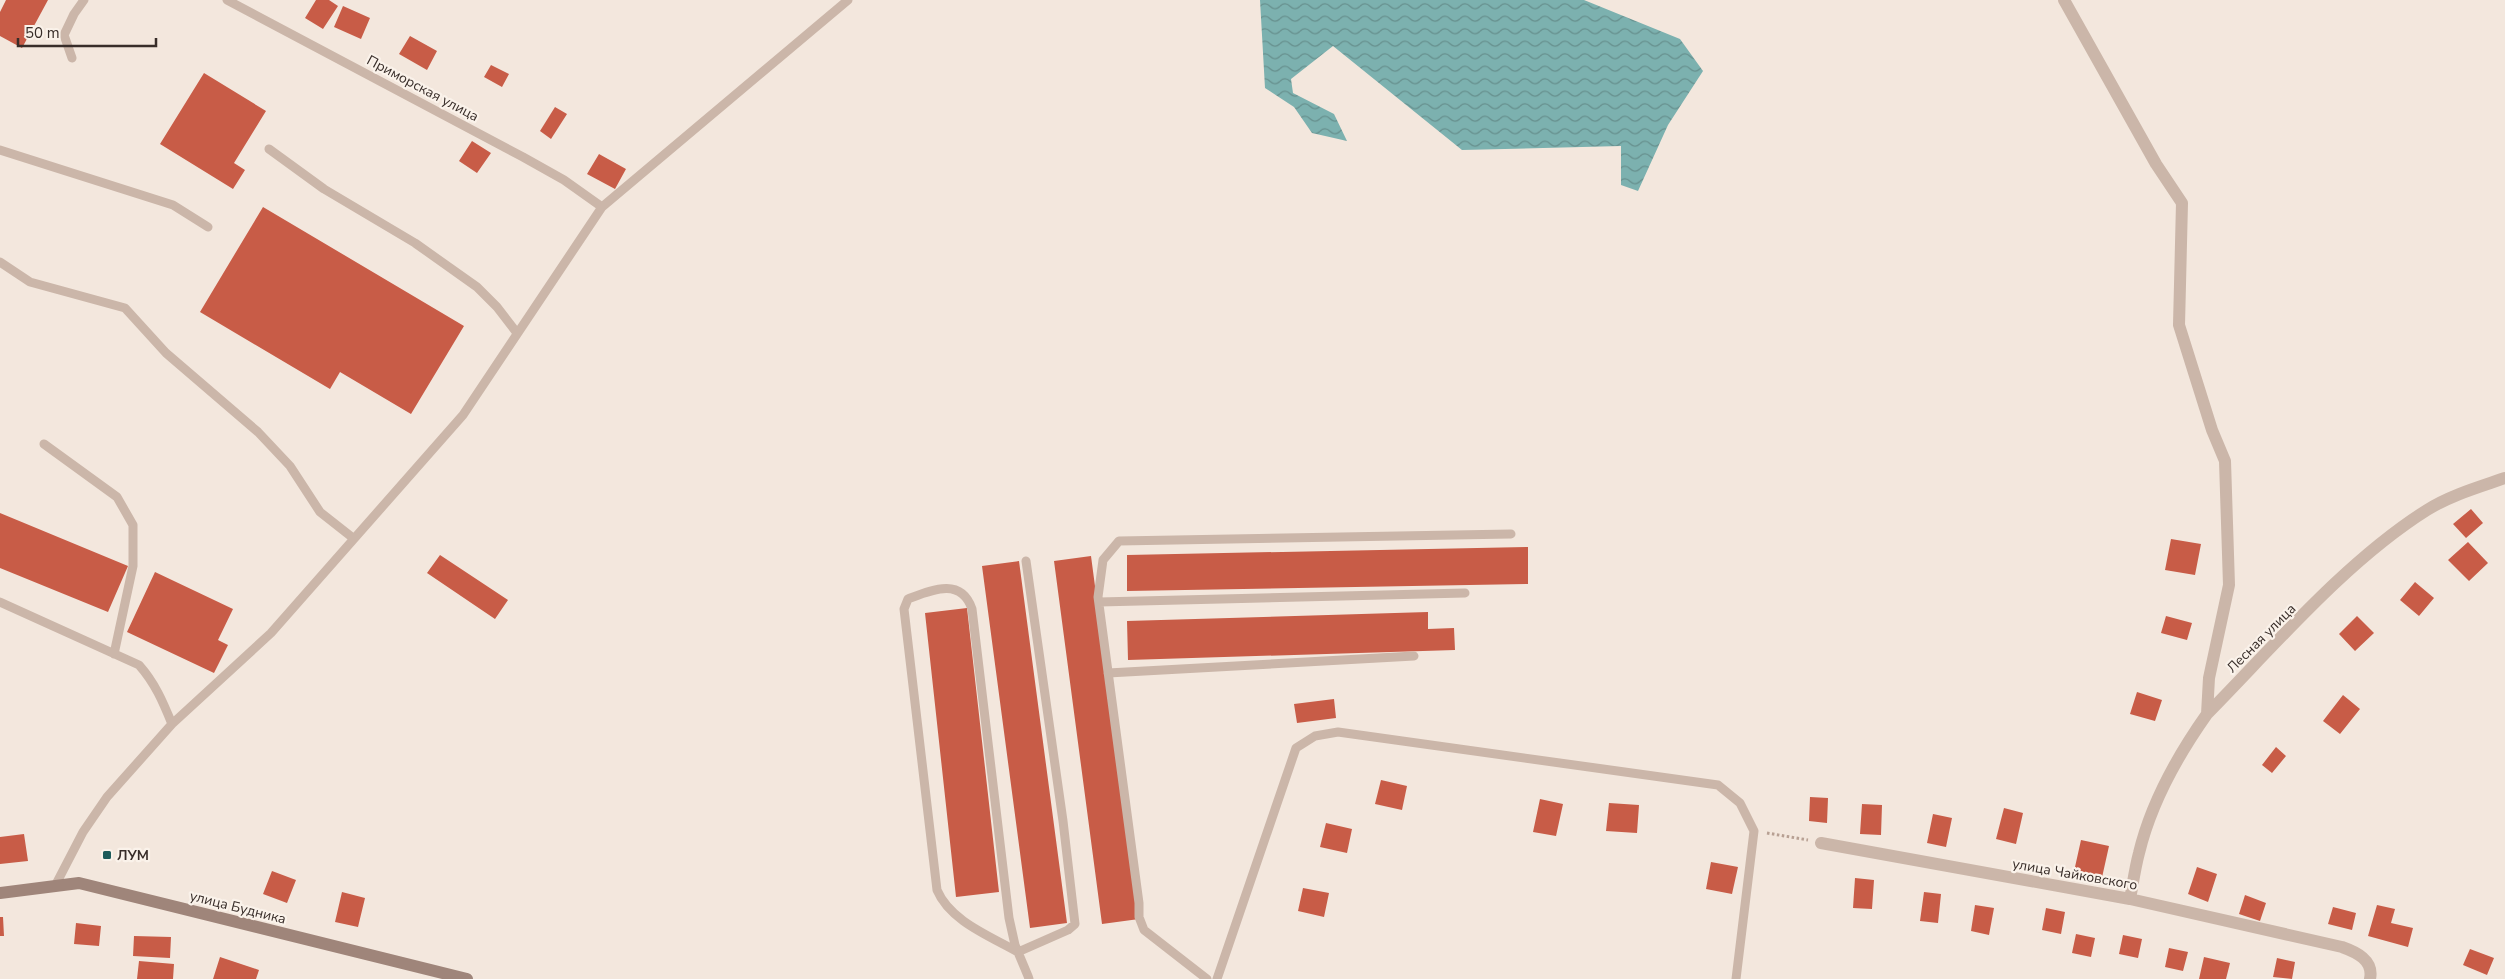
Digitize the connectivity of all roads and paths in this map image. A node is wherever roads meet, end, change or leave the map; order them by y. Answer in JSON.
{"nodes":[{"id":1,"x":84,"y":0,"type":"edge"},
{"id":2,"x":227,"y":0,"type":"edge"},
{"id":3,"x":848,"y":0,"type":"edge"},
{"id":4,"x":2064,"y":0,"type":"edge"},
{"id":5,"x":72,"y":58,"type":"dead end"},
{"id":6,"x":0,"y":150,"type":"edge"},
{"id":7,"x":269,"y":150,"type":"dead end"},
{"id":8,"x":602,"y":207,"type":"junction"},
{"id":9,"x":208,"y":227,"type":"dead end"},
{"id":10,"x":0,"y":262,"type":"edge"},
{"id":11,"x":517,"y":333,"type":"junction"},
{"id":12,"x":44,"y":444,"type":"dead end"},
{"id":13,"x":2505,"y":478,"type":"edge"},
{"id":14,"x":1511,"y":534,"type":"dead end"},
{"id":15,"x":353,"y":538,"type":"junction"},
{"id":16,"x":1026,"y":561,"type":"dead end"},
{"id":17,"x":1465,"y":592,"type":"dead end"},
{"id":18,"x":0,"y":602,"type":"edge"},
{"id":19,"x":1099,"y":602,"type":"junction"},
{"id":20,"x":114,"y":654,"type":"junction"},
{"id":21,"x":1414,"y":656,"type":"dead end"},
{"id":22,"x":1108,"y":673,"type":"junction"},
{"id":23,"x":2207,"y":714,"type":"junction"},
{"id":24,"x":172,"y":724,"type":"junction"},
{"id":25,"x":1754,"y":831,"type":"junction"},
{"id":26,"x":1821,"y":842,"type":"joint"},
{"id":27,"x":55,"y":886,"type":"junction"},
{"id":28,"x":0,"y":894,"type":"edge"},
{"id":29,"x":2130,"y":899,"type":"junction"},
{"id":30,"x":1018,"y":952,"type":"junction"},
{"id":31,"x":466,"y":979,"type":"edge"},
{"id":32,"x":1029,"y":979,"type":"edge"},
{"id":33,"x":1208,"y":979,"type":"edge"},
{"id":34,"x":1217,"y":979,"type":"edge"},
{"id":35,"x":1736,"y":979,"type":"edge"},
{"id":36,"x":2370,"y":979,"type":"edge"}],
"edges":[{"from":1,"to":5,"type":"lane"},
{"from":2,"to":8,"type":"lane","name":"Приморская улица"},
{"from":3,"to":8,"type":"lane"},
{"from":4,"to":23,"type":"street"},
{"from":6,"to":9,"type":"lane"},
{"from":7,"to":11,"type":"lane"},
{"from":8,"to":11,"type":"lane"},
{"from":10,"to":15,"type":"lane"},
{"from":11,"to":15,"type":"lane"},
{"from":12,"to":20,"type":"lane"},
{"from":13,"to":23,"type":"street","name":"Лесная улица"},
{"from":14,"to":19,"type":"lane"},
{"from":15,"to":24,"type":"lane"},
{"from":16,"to":30,"type":"lane"},
{"from":17,"to":19,"type":"lane"},
{"from":18,"to":20,"type":"lane"},
{"from":19,"to":22,"type":"lane"},
{"from":20,"to":24,"type":"lane"},
{"from":21,"to":22,"type":"lane"},
{"from":22,"to":33,"type":"lane"},
{"from":23,"to":29,"type":"street","name":"Лесная улица"},
{"from":24,"to":27,"type":"lane"},
{"from":25,"to":26,"type":"path"},
{"from":25,"to":34,"type":"lane"},
{"from":25,"to":35,"type":"lane"},
{"from":26,"to":29,"type":"street","name":"улица Чайковского"},
{"from":27,"to":28,"type":"street","name":"улица Будника"},
{"from":27,"to":31,"type":"street","name":"улица Будника"},
{"from":29,"to":36,"type":"street","name":"улица Чайковского"},
{"from":30,"to":30,"type":"lane"},
{"from":30,"to":32,"type":"lane"}]}
